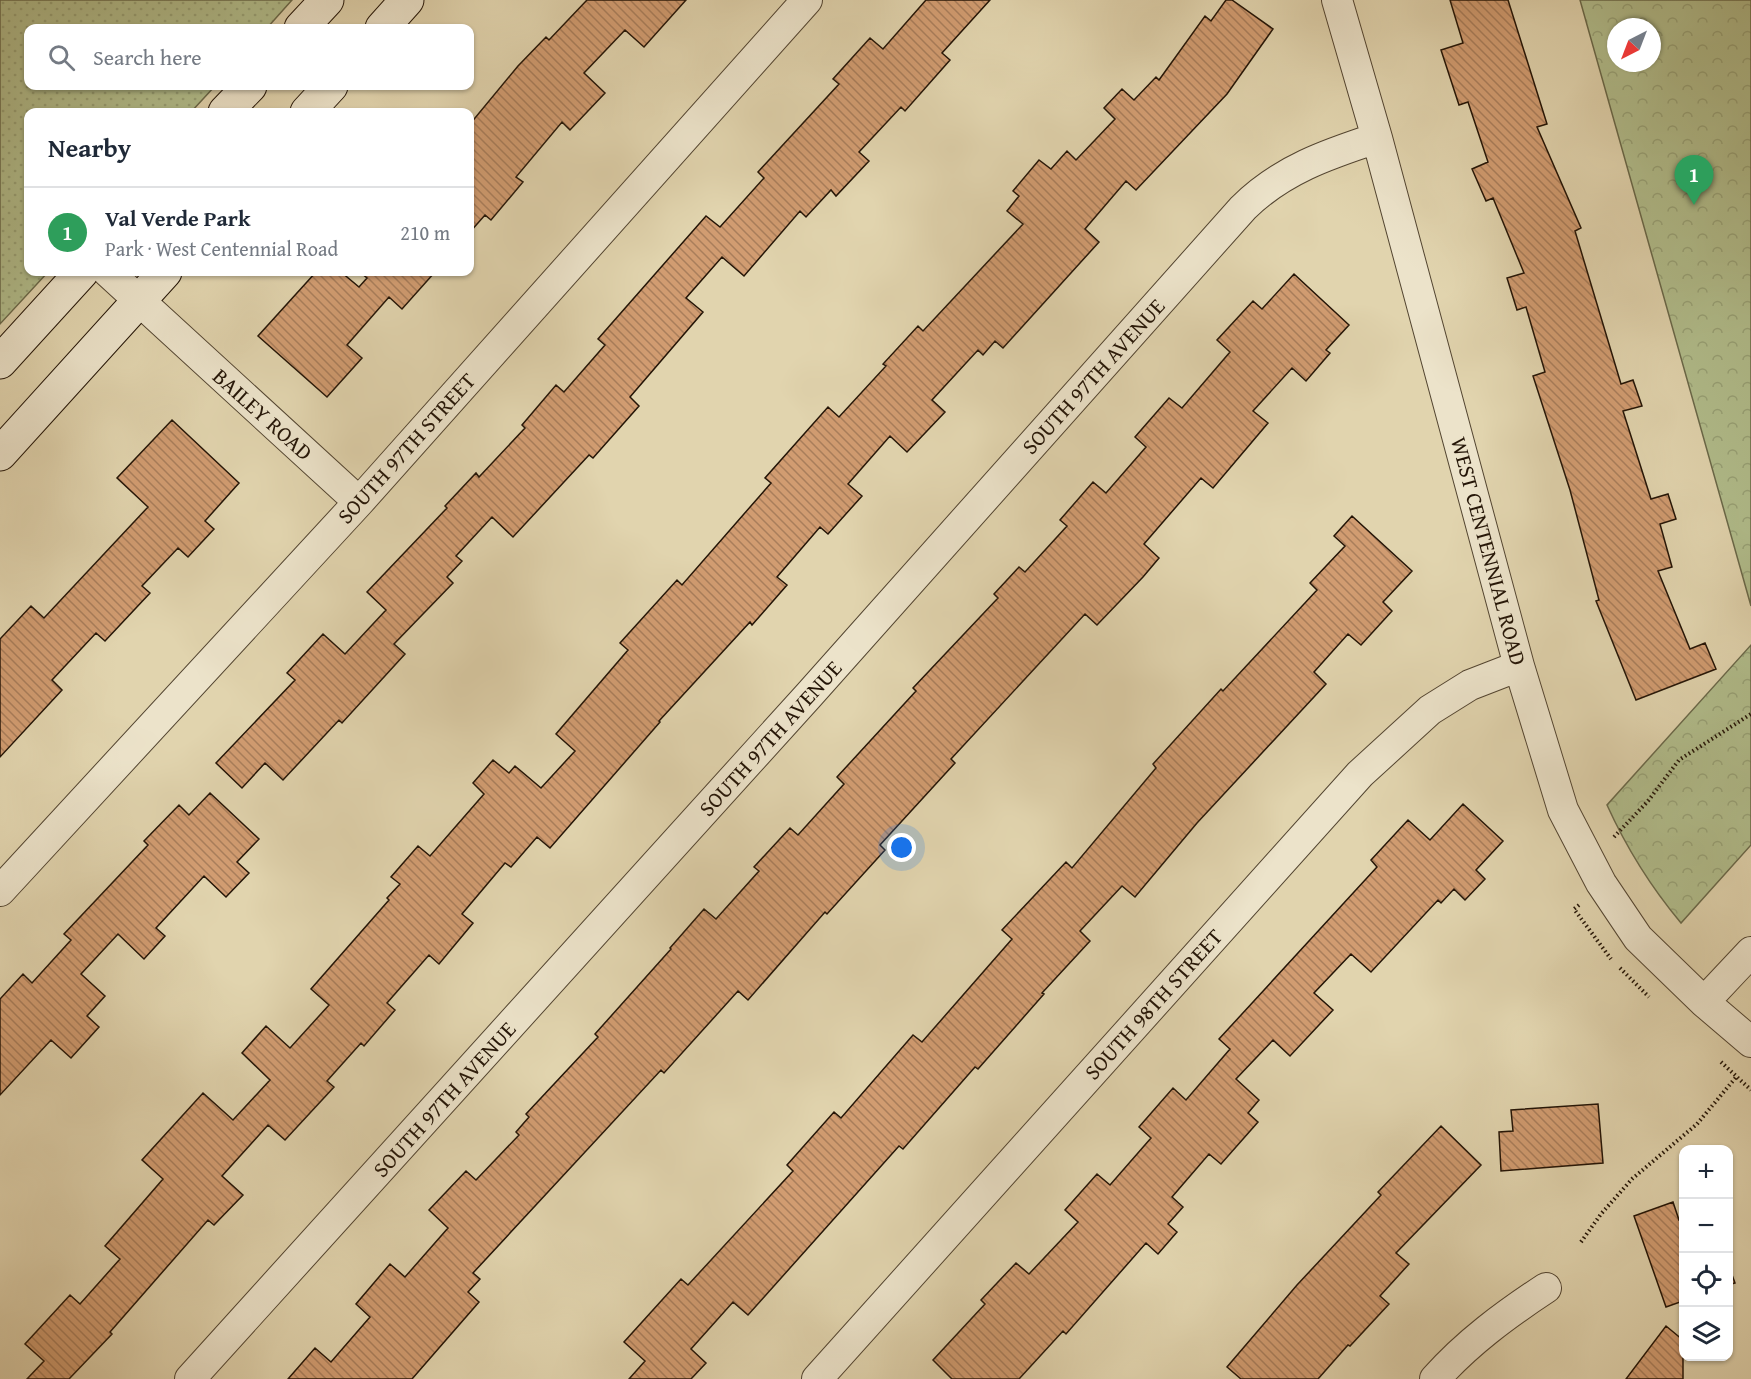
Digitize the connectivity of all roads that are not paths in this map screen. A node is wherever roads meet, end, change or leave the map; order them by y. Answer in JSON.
{"nodes":[{"id":1,"x":327,"y":0,"type":"edge"},
{"id":2,"x":407,"y":0,"type":"edge"},
{"id":3,"x":807,"y":0,"type":"edge"},
{"id":4,"x":1337,"y":0,"type":"edge"},
{"id":5,"x":306,"y":24,"type":"edge"},
{"id":6,"x":385,"y":24,"type":"edge"},
{"id":7,"x":246,"y":90,"type":"edge"},
{"id":8,"x":327,"y":90,"type":"edge"},
{"id":9,"x":229,"y":108,"type":"edge"},
{"id":10,"x":311,"y":108,"type":"edge"},
{"id":11,"x":1377,"y":138,"type":"junction"},
{"id":12,"x":78,"y":276,"type":"edge"},
{"id":13,"x":112,"y":276,"type":"edge"},
{"id":14,"x":161,"y":276,"type":"edge"},
{"id":15,"x":139,"y":300,"type":"junction"},
{"id":16,"x":0,"y":362,"type":"edge"},
{"id":17,"x":0,"y":454,"type":"edge"},
{"id":18,"x":359,"y":502,"type":"junction"},
{"id":19,"x":1519,"y":666,"type":"junction"},
{"id":20,"x":0,"y":891,"type":"edge"},
{"id":21,"x":1751,"y":952,"type":"edge"},
{"id":22,"x":1704,"y":1002,"type":"junction"},
{"id":23,"x":1751,"y":1042,"type":"edge"},
{"id":24,"x":1546,"y":1288,"type":"dead end"},
{"id":25,"x":190,"y":1379,"type":"edge"},
{"id":26,"x":817,"y":1379,"type":"edge"},
{"id":27,"x":1435,"y":1379,"type":"edge"}],
"edges":[{"from":1,"to":5,"type":"main road"},
{"from":2,"to":6,"type":"main road"},
{"from":3,"to":18,"type":"street","name":"SOUTH 97TH STREET"},
{"from":4,"to":11,"type":"street","name":"WEST CENTENNIAL ROAD"},
{"from":7,"to":9,"type":"main road"},
{"from":8,"to":10,"type":"main road"},
{"from":11,"to":19,"type":"street","name":"WEST CENTENNIAL ROAD"},
{"from":11,"to":25,"type":"street","name":"SOUTH 97TH AVENUE"},
{"from":12,"to":16,"type":"main road"},
{"from":13,"to":15,"type":"street","name":"BAILEY ROAD"},
{"from":14,"to":15,"type":"main road"},
{"from":15,"to":17,"type":"main road"},
{"from":15,"to":18,"type":"street","name":"BAILEY ROAD"},
{"from":18,"to":20,"type":"street","name":"SOUTH 97TH STREET"},
{"from":19,"to":22,"type":"street","name":"WEST CENTENNIAL ROAD"},
{"from":19,"to":26,"type":"street","name":"SOUTH 98TH STREET"},
{"from":21,"to":22,"type":"street"},
{"from":22,"to":23,"type":"street","name":"WEST CENTENNIAL ROAD"},
{"from":24,"to":27,"type":"street"}]}
